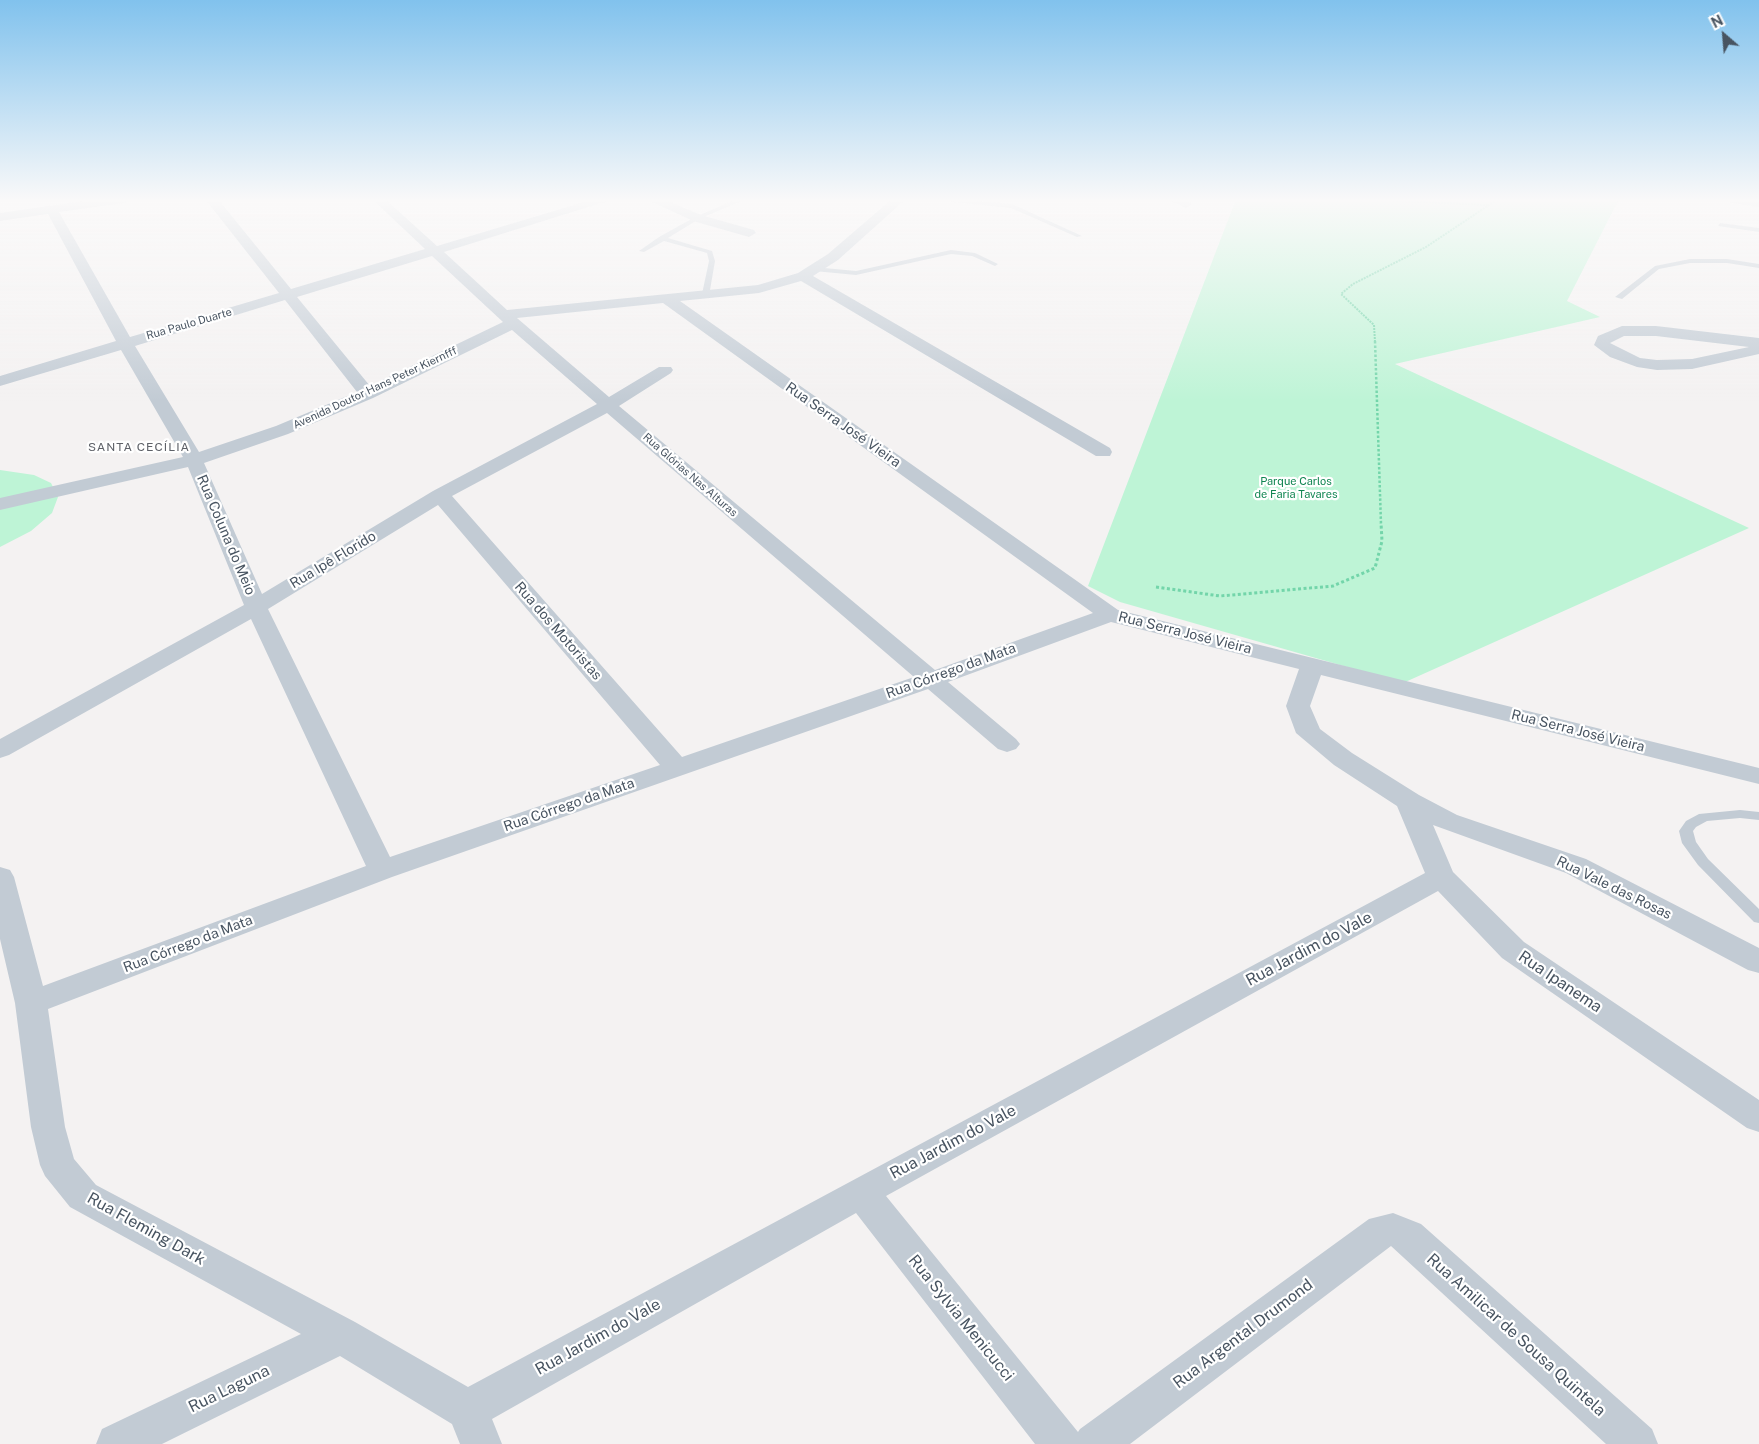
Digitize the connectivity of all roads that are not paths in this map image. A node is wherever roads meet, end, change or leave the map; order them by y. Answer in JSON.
{"nodes":[{"id":1,"x":83,"y":266,"type":"edge"},
{"id":2,"x":265,"y":266,"type":"edge"},
{"id":3,"x":389,"y":266,"type":"edge"},
{"id":4,"x":452,"y":266,"type":"edge"},
{"id":5,"x":711,"y":266,"type":"edge"},
{"id":6,"x":819,"y":266,"type":"edge"},
{"id":7,"x":886,"y":266,"type":"edge"},
{"id":8,"x":1660,"y":266,"type":"edge"},
{"id":9,"x":809,"y":273,"type":"junction"},
{"id":10,"x":706,"y":294,"type":"junction"},
{"id":11,"x":289,"y":296,"type":"junction"},
{"id":12,"x":1619,"y":297,"type":"dead end"},
{"id":13,"x":667,"y":299,"type":"junction"},
{"id":14,"x":509,"y":319,"type":"junction"},
{"id":15,"x":125,"y":343,"type":"junction"},
{"id":16,"x":1759,"y":343,"type":"edge"},
{"id":17,"x":1759,"y":349,"type":"edge"},
{"id":18,"x":666,"y":370,"type":"dead end"},
{"id":19,"x":0,"y":381,"type":"edge"},
{"id":20,"x":367,"y":394,"type":"junction"},
{"id":21,"x":608,"y":405,"type":"junction"},
{"id":22,"x":1103,"y":452,"type":"dead end"},
{"id":23,"x":194,"y":460,"type":"junction"},
{"id":24,"x":440,"y":494,"type":"junction"},
{"id":25,"x":0,"y":504,"type":"edge"},
{"id":26,"x":256,"y":607,"type":"junction"},
{"id":27,"x":1110,"y":614,"type":"junction"},
{"id":28,"x":1313,"y":664,"type":"junction"},
{"id":29,"x":930,"y":680,"type":"junction"},
{"id":30,"x":1007,"y":744,"type":"dead end"},
{"id":31,"x":0,"y":750,"type":"edge"},
{"id":32,"x":677,"y":768,"type":"junction"},
{"id":33,"x":1759,"y":776,"type":"edge"},
{"id":34,"x":1409,"y":801,"type":"junction"},
{"id":35,"x":1759,"y":816,"type":"edge"},
{"id":36,"x":382,"y":870,"type":"junction"},
{"id":37,"x":0,"y":877,"type":"edge"},
{"id":38,"x":1441,"y":877,"type":"junction"},
{"id":39,"x":1759,"y":918,"type":"edge"},
{"id":40,"x":1759,"y":962,"type":"edge"},
{"id":41,"x":31,"y":1003,"type":"junction"},
{"id":42,"x":1759,"y":1118,"type":"edge"},
{"id":43,"x":861,"y":1192,"type":"junction"},
{"id":44,"x":1393,"y":1229,"type":"joint"},
{"id":45,"x":341,"y":1335,"type":"junction"},
{"id":46,"x":466,"y":1410,"type":"junction"},
{"id":47,"x":117,"y":1444,"type":"edge"},
{"id":48,"x":481,"y":1444,"type":"edge"},
{"id":49,"x":1062,"y":1444,"type":"edge"},
{"id":50,"x":1095,"y":1444,"type":"edge"},
{"id":51,"x":1637,"y":1444,"type":"edge"}],
"edges":[{"from":1,"to":15,"type":"street","name":"Rua Coluna do Meio"},
{"from":2,"to":11,"type":"street"},
{"from":3,"to":11,"type":"street","name":"Rua Paulo Duarte"},
{"from":4,"to":14,"type":"street","name":"Rua Glórias Nas Alturas"},
{"from":5,"to":10,"type":"lane"},
{"from":6,"to":9,"type":"street"},
{"from":7,"to":9,"type":"lane"},
{"from":8,"to":12,"type":"lane"},
{"from":9,"to":10,"type":"street"},
{"from":9,"to":22,"type":"street"},
{"from":10,"to":13,"type":"street"},
{"from":11,"to":15,"type":"street","name":"Rua Paulo Duarte"},
{"from":11,"to":20,"type":"street"},
{"from":13,"to":14,"type":"street"},
{"from":13,"to":27,"type":"street","name":"Rua Serra José Vieira"},
{"from":14,"to":20,"type":"street","name":"Avenida Doutor Hans Peter Kiernfff"},
{"from":14,"to":21,"type":"street","name":"Rua Glórias Nas Alturas"},
{"from":15,"to":19,"type":"street","name":"Rua Paulo Duarte"},
{"from":15,"to":23,"type":"street","name":"Rua Coluna do Meio"},
{"from":16,"to":17,"type":"street"},
{"from":18,"to":21,"type":"street","name":"Rua Ipê Florido"},
{"from":20,"to":23,"type":"street","name":"Avenida Doutor Hans Peter Kiernfff"},
{"from":21,"to":24,"type":"street","name":"Rua Ipê Florido"},
{"from":21,"to":29,"type":"street","name":"Rua Glórias Nas Alturas"},
{"from":23,"to":25,"type":"street","name":"Avenida Doutor Hans Peter Kiernfff"},
{"from":23,"to":26,"type":"street","name":"Rua Coluna do Meio"},
{"from":24,"to":26,"type":"street","name":"Rua Ipê Florido"},
{"from":24,"to":32,"type":"street","name":"Rua dos Motoristas"},
{"from":26,"to":31,"type":"street","name":"Rua Ipê Florido"},
{"from":26,"to":36,"type":"street","name":"Rua Coluna do Meio"},
{"from":27,"to":28,"type":"street","name":"Rua Serra José Vieira"},
{"from":27,"to":29,"type":"street","name":"Rua Córrego da Mata"},
{"from":28,"to":33,"type":"street","name":"Rua Serra José Vieira"},
{"from":28,"to":34,"type":"street","name":"Rua Vale das Rosas"},
{"from":29,"to":30,"type":"street","name":"Rua Glórias Nas Alturas"},
{"from":29,"to":32,"type":"street","name":"Rua Córrego da Mata"},
{"from":32,"to":36,"type":"street","name":"Rua Córrego da Mata"},
{"from":34,"to":38,"type":"street","name":"Rua Ipanema"},
{"from":34,"to":40,"type":"street","name":"Rua Vale das Rosas"},
{"from":35,"to":39,"type":"lane"},
{"from":36,"to":41,"type":"street","name":"Rua Córrego da Mata"},
{"from":37,"to":41,"type":"street","name":"Rua Fleming Dark"},
{"from":38,"to":42,"type":"street","name":"Rua Ipanema"},
{"from":38,"to":43,"type":"street","name":"Rua Jardim do Vale"},
{"from":41,"to":45,"type":"street","name":"Rua Fleming Dark"},
{"from":43,"to":46,"type":"street","name":"Rua Jardim do Vale"},
{"from":43,"to":49,"type":"street","name":"Rua Sylvia Menicucci"},
{"from":44,"to":50,"type":"street","name":"Rua Argental Drumond"},
{"from":44,"to":51,"type":"street","name":"Rua Amilicar de Sousa Quintela"},
{"from":45,"to":46,"type":"street","name":"Rua Fleming Dark"},
{"from":45,"to":47,"type":"street","name":"Rua Laguna"},
{"from":46,"to":48,"type":"street"}]}
